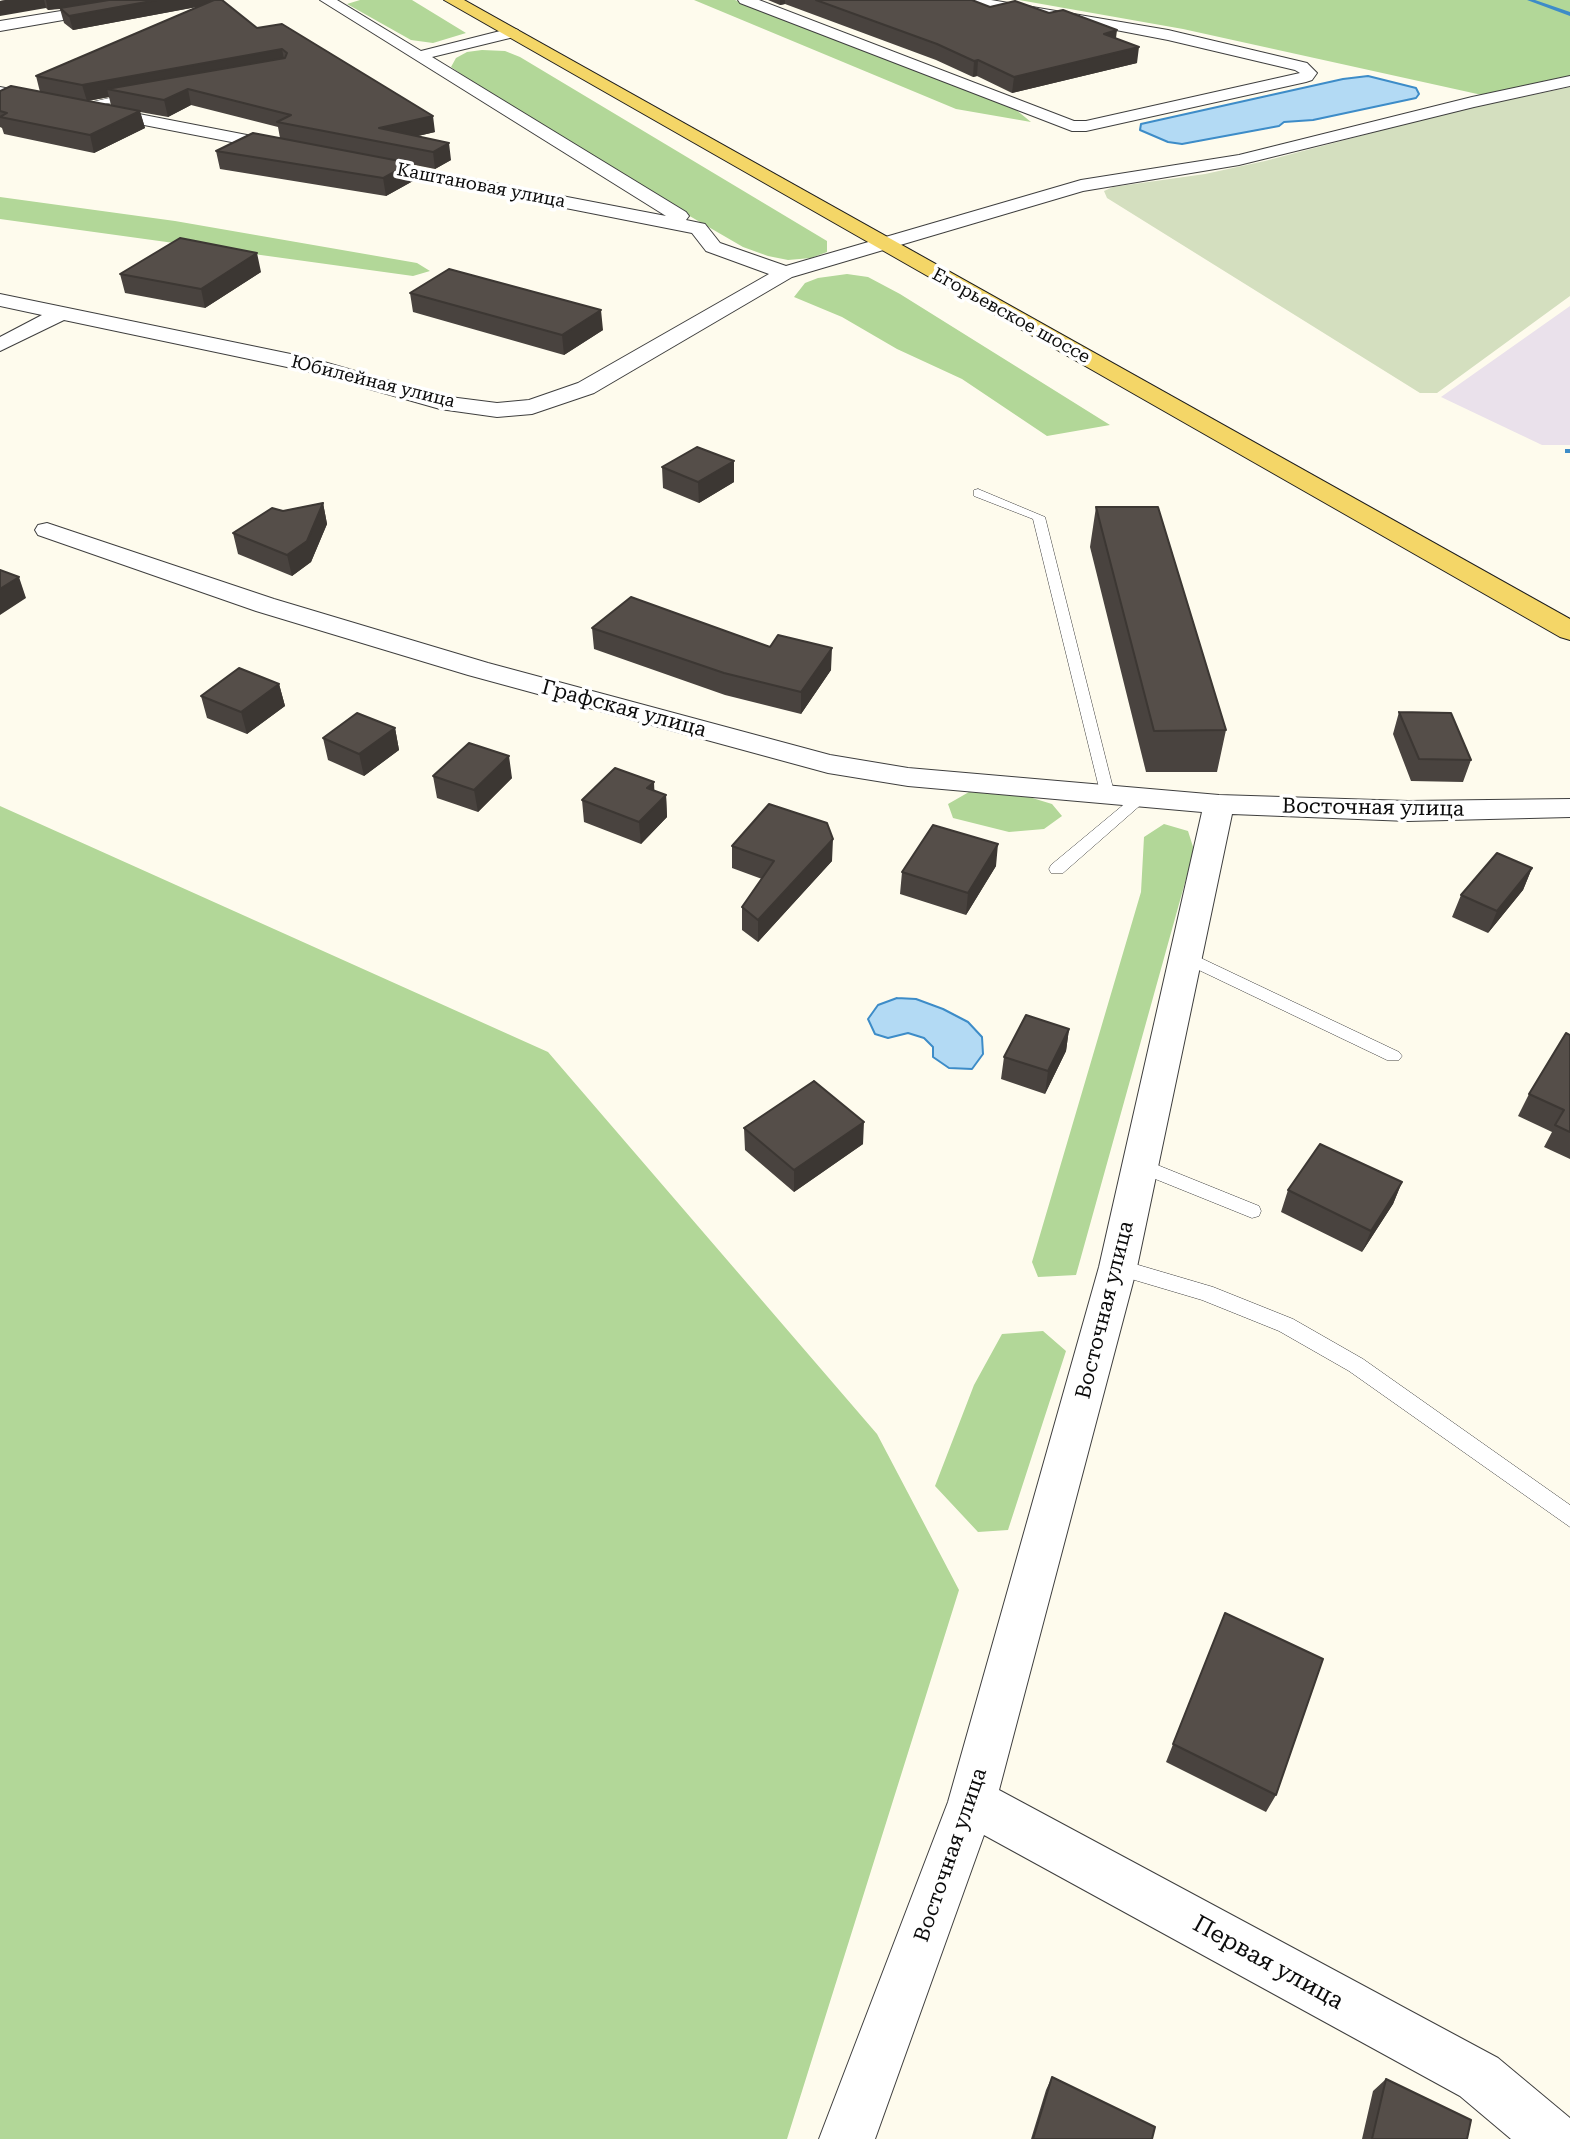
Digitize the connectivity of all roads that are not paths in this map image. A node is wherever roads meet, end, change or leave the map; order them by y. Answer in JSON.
{"nodes":[{"id":1,"x":155,"y":0,"type":"edge"},
{"id":2,"x":452,"y":0,"type":"edge"},
{"id":3,"x":745,"y":0,"type":"edge"},
{"id":4,"x":961,"y":0,"type":"edge"},
{"id":5,"x":334,"y":1,"type":"edge"},
{"id":6,"x":0,"y":26,"type":"edge"},
{"id":7,"x":512,"y":33,"type":"junction"},
{"id":8,"x":418,"y":56,"type":"junction"},
{"id":9,"x":1570,"y":81,"type":"edge"},
{"id":10,"x":0,"y":92,"type":"edge"},
{"id":11,"x":139,"y":95,"type":"edge"},
{"id":12,"x":73,"y":107,"type":"junction"},
{"id":13,"x":304,"y":152,"type":"edge"},
{"id":14,"x":345,"y":160,"type":"edge"},
{"id":15,"x":698,"y":228,"type":"junction"},
{"id":16,"x":881,"y":243,"type":"junction"},
{"id":17,"x":785,"y":273,"type":"junction"},
{"id":18,"x":0,"y":300,"type":"edge"},
{"id":19,"x":63,"y":312,"type":"junction"},
{"id":20,"x":0,"y":345,"type":"edge"},
{"id":21,"x":978,"y":493,"type":"dead end"},
{"id":22,"x":47,"y":530,"type":"dead end"},
{"id":23,"x":1570,"y":631,"type":"edge"},
{"id":24,"x":1108,"y":796,"type":"junction"},
{"id":25,"x":1139,"y":799,"type":"junction"},
{"id":26,"x":1219,"y":804,"type":"junction"},
{"id":27,"x":1570,"y":808,"type":"edge"},
{"id":28,"x":1057,"y":869,"type":"dead end"},
{"id":29,"x":1186,"y":957,"type":"junction"},
{"id":30,"x":1393,"y":1056,"type":"dead end"},
{"id":31,"x":1140,"y":1165,"type":"junction"},
{"id":32,"x":1252,"y":1211,"type":"dead end"},
{"id":33,"x":1118,"y":1267,"type":"junction"},
{"id":34,"x":1570,"y":1517,"type":"edge"},
{"id":35,"x":972,"y":1802,"type":"junction"},
{"id":36,"x":847,"y":2139,"type":"edge"},
{"id":37,"x":1553,"y":2139,"type":"edge"}],
"edges":[{"from":1,"to":6,"type":"street"},
{"from":2,"to":7,"type":"main road","name":"Егорьевское шоссе"},
{"from":3,"to":4,"type":"street"},
{"from":5,"to":8,"type":"street"},
{"from":7,"to":8,"type":"street"},
{"from":7,"to":16,"type":"main road","name":"Егорьевское шоссе"},
{"from":8,"to":15,"type":"street"},
{"from":9,"to":16,"type":"street","name":"Юбилейная улица"},
{"from":10,"to":12,"type":"street"},
{"from":11,"to":12,"type":"lane"},
{"from":12,"to":13,"type":"street"},
{"from":14,"to":15,"type":"street","name":"Каштановая улица"},
{"from":15,"to":17,"type":"street"},
{"from":16,"to":17,"type":"street","name":"Юбилейная улица"},
{"from":16,"to":23,"type":"main road","name":"Егорьевское шоссе"},
{"from":17,"to":19,"type":"street","name":"Юбилейная улица"},
{"from":18,"to":19,"type":"street","name":"Юбилейная улица"},
{"from":19,"to":20,"type":"street"},
{"from":21,"to":24,"type":"lane"},
{"from":22,"to":24,"type":"street","name":"Графская улица"},
{"from":24,"to":25,"type":"street","name":"Графская улица"},
{"from":25,"to":26,"type":"street","name":"Графская улица"},
{"from":25,"to":28,"type":"lane"},
{"from":26,"to":27,"type":"street","name":"Восточная улица"},
{"from":26,"to":29,"type":"street","name":"Восточная улица"},
{"from":29,"to":30,"type":"lane"},
{"from":29,"to":31,"type":"street","name":"Восточная улица"},
{"from":31,"to":32,"type":"lane"},
{"from":31,"to":33,"type":"street","name":"Восточная улица"},
{"from":33,"to":34,"type":"lane"},
{"from":33,"to":35,"type":"street","name":"Восточная улица"},
{"from":35,"to":36,"type":"street","name":"Восточная улица"},
{"from":35,"to":37,"type":"street","name":"Первая улица"}]}
